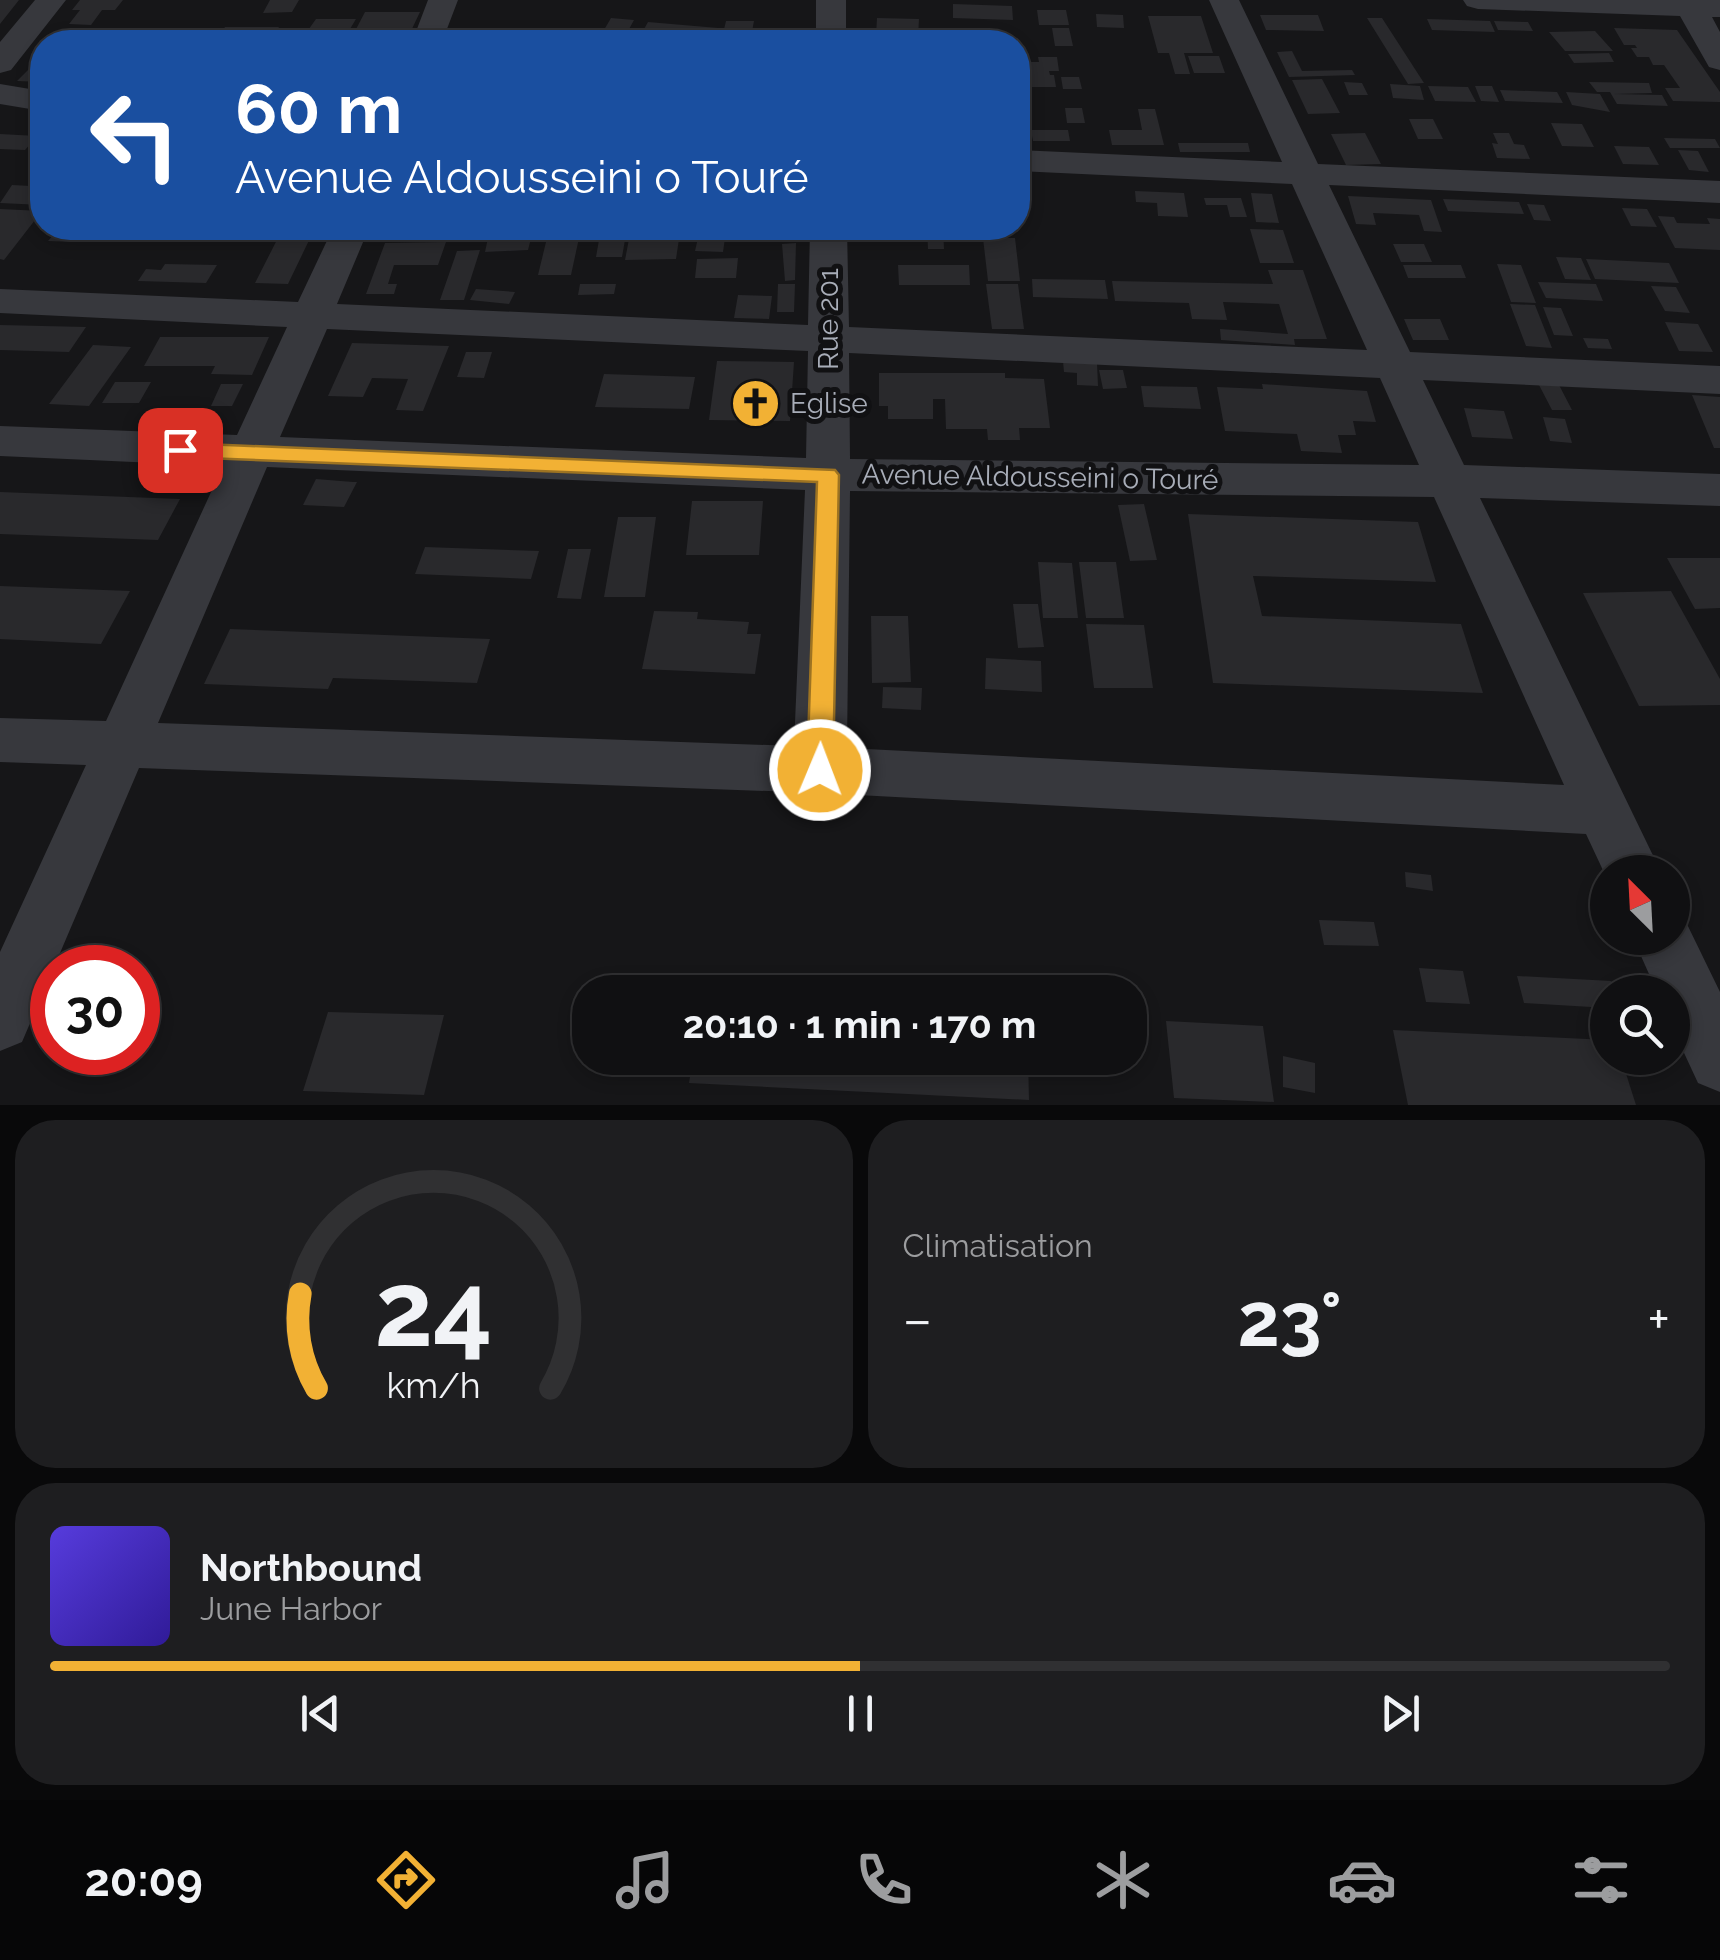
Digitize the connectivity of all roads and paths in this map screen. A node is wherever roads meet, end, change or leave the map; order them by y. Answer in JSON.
{"nodes":[{"id":1,"x":50,"y":0,"type":"edge"},
{"id":2,"x":443,"y":0,"type":"edge"},
{"id":3,"x":831,"y":0,"type":"edge"},
{"id":4,"x":1224,"y":0,"type":"edge"},
{"id":5,"x":1478,"y":0,"type":"edge"},
{"id":6,"x":1699,"y":5,"type":"edge"},
{"id":7,"x":432,"y":30,"type":"edge"},
{"id":8,"x":831,"y":30,"type":"edge"},
{"id":9,"x":1720,"y":60,"type":"edge"},
{"id":10,"x":0,"y":63,"type":"edge"},
{"id":11,"x":0,"y":94,"type":"edge"},
{"id":12,"x":30,"y":99,"type":"edge"},
{"id":13,"x":1030,"y":162,"type":"edge"},
{"id":14,"x":1303,"y":174,"type":"junction"},
{"id":15,"x":1720,"y":192,"type":"edge"},
{"id":16,"x":345,"y":240,"type":"edge"},
{"id":17,"x":828,"y":240,"type":"edge"},
{"id":18,"x":0,"y":301,"type":"edge"},
{"id":19,"x":312,"y":314,"type":"junction"},
{"id":20,"x":827,"y":340,"type":"junction"},
{"id":21,"x":1395,"y":364,"type":"junction"},
{"id":22,"x":1720,"y":380,"type":"edge"},
{"id":23,"x":0,"y":442,"type":"edge"},
{"id":24,"x":251,"y":454,"type":"junction"},
{"id":25,"x":828,"y":475,"type":"junction"},
{"id":26,"x":1450,"y":481,"type":"junction"},
{"id":27,"x":1720,"y":490,"type":"edge"},
{"id":28,"x":0,"y":740,"type":"edge"},
{"id":29,"x":122,"y":745,"type":"junction"},
{"id":30,"x":820,"y":770,"type":"junction"},
{"id":31,"x":1604,"y":811,"type":"junction"},
{"id":32,"x":1624,"y":855,"type":"edge"},
{"id":33,"x":1670,"y":955,"type":"edge"},
{"id":34,"x":0,"y":1021,"type":"edge"},
{"id":35,"x":1720,"y":1061,"type":"edge"}],
"edges":[{"from":1,"to":10,"type":"street"},
{"from":2,"to":7,"type":"street"},
{"from":3,"to":8,"type":"street"},
{"from":4,"to":14,"type":"street"},
{"from":5,"to":6,"type":"street"},
{"from":6,"to":9,"type":"street"},
{"from":11,"to":12,"type":"street"},
{"from":13,"to":14,"type":"street"},
{"from":14,"to":15,"type":"street"},
{"from":14,"to":21,"type":"street"},
{"from":16,"to":19,"type":"street"},
{"from":17,"to":20,"type":"street","name":"Rue 201"},
{"from":18,"to":19,"type":"street"},
{"from":19,"to":20,"type":"street"},
{"from":19,"to":24,"type":"street"},
{"from":20,"to":21,"type":"street"},
{"from":20,"to":25,"type":"street","name":"Rue 201"},
{"from":21,"to":22,"type":"street"},
{"from":21,"to":26,"type":"street"},
{"from":23,"to":24,"type":"street","name":"Avenue Aldousseini o Touré"},
{"from":24,"to":25,"type":"street","name":"Avenue Aldousseini o Touré"},
{"from":24,"to":29,"type":"street"},
{"from":25,"to":26,"type":"street","name":"Avenue Aldousseini o Touré"},
{"from":25,"to":30,"type":"street","name":"Rue 201"},
{"from":26,"to":27,"type":"street","name":"Avenue Aldousseini o Touré"},
{"from":26,"to":31,"type":"street"},
{"from":28,"to":29,"type":"street"},
{"from":29,"to":30,"type":"street"},
{"from":29,"to":34,"type":"street"},
{"from":30,"to":31,"type":"street"},
{"from":31,"to":32,"type":"street"},
{"from":33,"to":35,"type":"street"}]}
